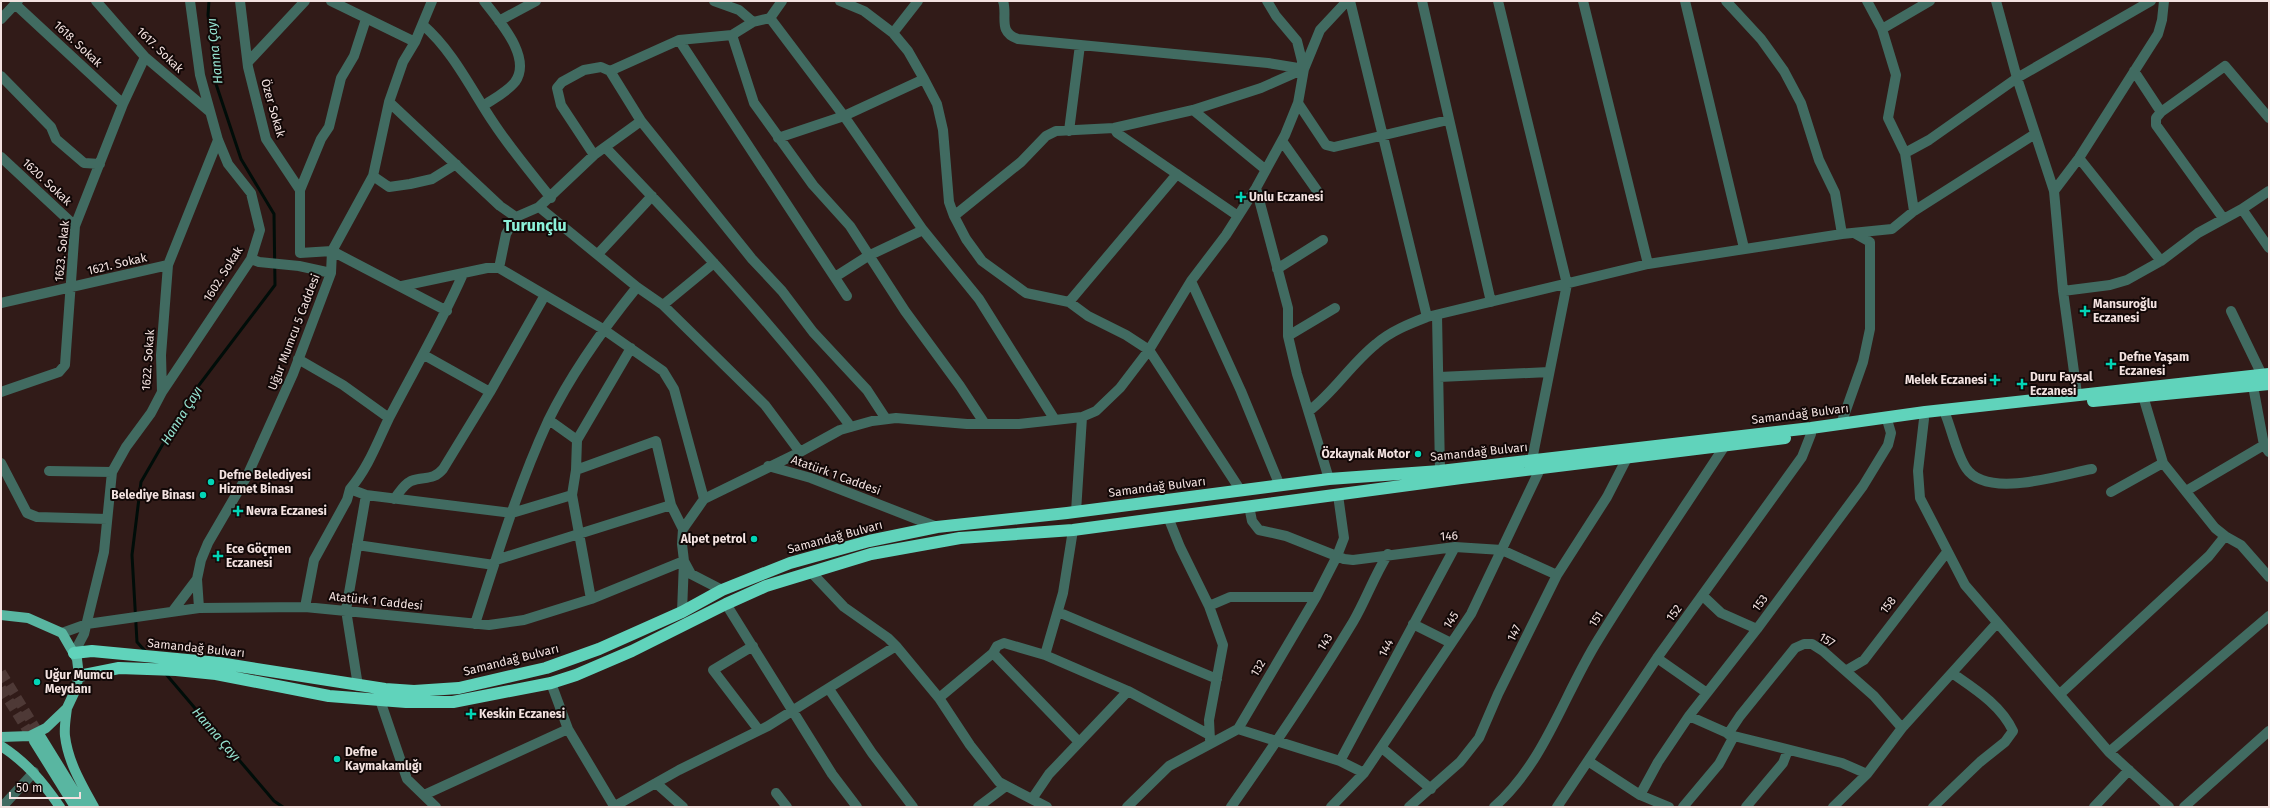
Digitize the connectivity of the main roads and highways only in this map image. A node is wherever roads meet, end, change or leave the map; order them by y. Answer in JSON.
{"nodes":[{"id":1,"x":2267,"y":377,"type":"edge"},
{"id":2,"x":1536,"y":465,"type":"junction"},
{"id":3,"x":1,"y":607,"type":"edge"},
{"id":4,"x":13,"y":614,"type":"junction"},
{"id":5,"x":1,"y":615,"type":"edge"},
{"id":6,"x":74,"y":653,"type":"junction"},
{"id":7,"x":217,"y":668,"type":"junction"},
{"id":8,"x":79,"y":676,"type":"junction"},
{"id":9,"x":67,"y":708,"type":"junction"},
{"id":10,"x":1,"y":737,"type":"edge"},
{"id":11,"x":1,"y":746,"type":"edge"},
{"id":12,"x":60,"y":807,"type":"edge"},
{"id":13,"x":75,"y":807,"type":"edge"},
{"id":14,"x":84,"y":807,"type":"edge"},
{"id":15,"x":94,"y":807,"type":"edge"}],
"edges":[{"from":1,"to":2,"type":"highway","name":"Samandağ Bulvarı"},
{"from":1,"to":2,"type":"highway","name":"Samandağ Bulvarı"},
{"from":2,"to":7,"type":"highway","name":"Samandağ Bulvarı"},
{"from":2,"to":7,"type":"highway","name":"Samandağ Bulvarı"},
{"from":3,"to":4,"type":"main road"},
{"from":4,"to":5,"type":"main road"},
{"from":4,"to":6,"type":"main road"},
{"from":6,"to":7,"type":"highway","name":"Samandağ Bulvarı"},
{"from":6,"to":8,"type":"main road"},
{"from":7,"to":8,"type":"highway","name":"Samandağ Bulvarı"},
{"from":8,"to":9,"type":"main road"},
{"from":9,"to":10,"type":"main road"},
{"from":9,"to":15,"type":"main road"},
{"from":11,"to":12,"type":"main road"},
{"from":13,"to":14,"type":"main road"}]}
